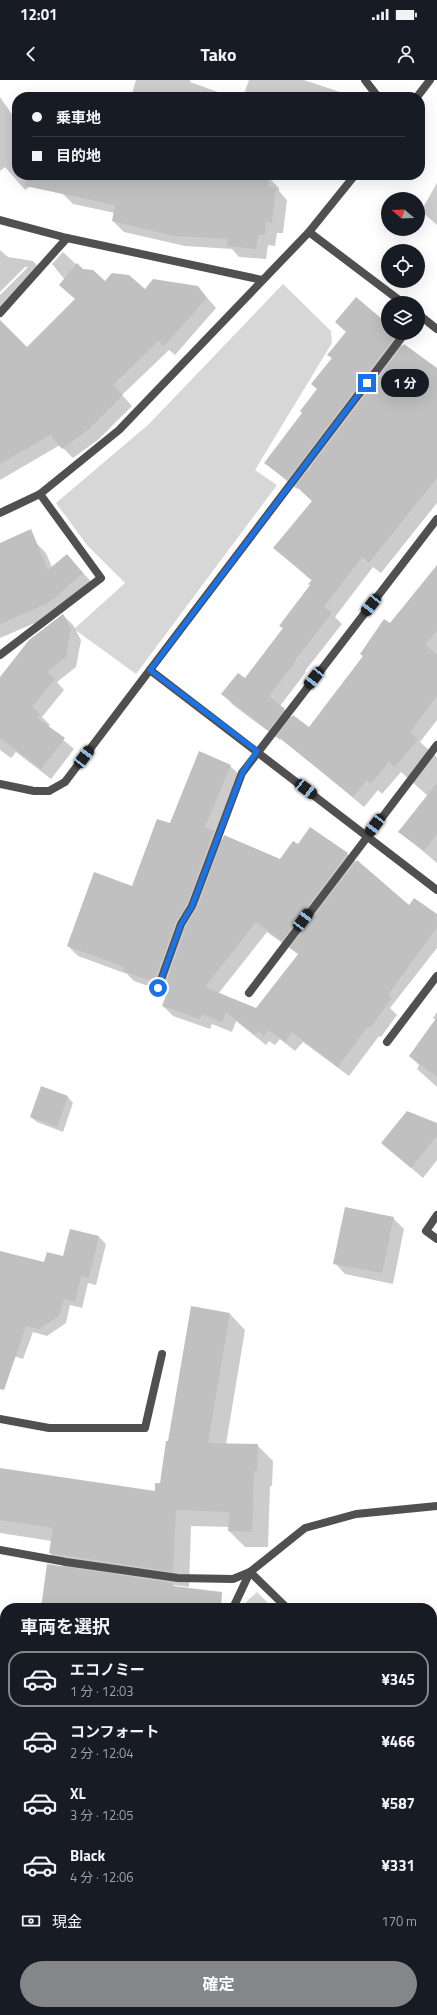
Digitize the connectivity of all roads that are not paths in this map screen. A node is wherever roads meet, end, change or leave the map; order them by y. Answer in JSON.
{"nodes":[{"id":1,"x":365,"y":80,"type":"edge"},
{"id":2,"x":430,"y":80,"type":"edge"},
{"id":3,"x":374,"y":92,"type":"edge"},
{"id":4,"x":421,"y":92,"type":"edge"},
{"id":5,"x":351,"y":180,"type":"edge"},
{"id":6,"x":0,"y":220,"type":"edge"},
{"id":7,"x":309,"y":232,"type":"junction"},
{"id":8,"x":68,"y":238,"type":"junction"},
{"id":9,"x":262,"y":280,"type":"junction"},
{"id":10,"x":394,"y":296,"type":"edge"},
{"id":11,"x":0,"y":313,"type":"edge"},
{"id":12,"x":425,"y":320,"type":"edge"},
{"id":13,"x":437,"y":329,"type":"edge"},
{"id":14,"x":400,"y":340,"type":"edge"},
{"id":15,"x":40,"y":494,"type":"junction"},
{"id":16,"x":0,"y":513,"type":"edge"},
{"id":17,"x":437,"y":519,"type":"edge"},
{"id":18,"x":0,"y":655,"type":"edge"},
{"id":19,"x":150,"y":670,"type":"junction"},
{"id":20,"x":437,"y":745,"type":"edge"},
{"id":21,"x":257,"y":751,"type":"junction"},
{"id":22,"x":0,"y":784,"type":"edge"},
{"id":23,"x":367,"y":836,"type":"junction"},
{"id":24,"x":437,"y":890,"type":"edge"},
{"id":25,"x":437,"y":976,"type":"edge"},
{"id":26,"x":158,"y":988,"type":"dead end"},
{"id":27,"x":248,"y":993,"type":"dead end"},
{"id":28,"x":387,"y":1042,"type":"dead end"},
{"id":29,"x":437,"y":1215,"type":"edge"},
{"id":30,"x":437,"y":1239,"type":"edge"},
{"id":31,"x":162,"y":1354,"type":"dead end"},
{"id":32,"x":0,"y":1419,"type":"edge"},
{"id":33,"x":437,"y":1506,"type":"edge"},
{"id":34,"x":0,"y":1550,"type":"edge"},
{"id":35,"x":250,"y":1572,"type":"junction"},
{"id":36,"x":235,"y":1603,"type":"edge"},
{"id":37,"x":282,"y":1603,"type":"edge"}],
"edges":[{"from":1,"to":3,"type":"street"},
{"from":2,"to":4,"type":"street"},
{"from":5,"to":7,"type":"street"},
{"from":6,"to":8,"type":"street"},
{"from":7,"to":9,"type":"street"},
{"from":7,"to":10,"type":"street"},
{"from":8,"to":9,"type":"street"},
{"from":8,"to":11,"type":"street"},
{"from":9,"to":15,"type":"street"},
{"from":12,"to":13,"type":"street"},
{"from":14,"to":19,"type":"street"},
{"from":15,"to":16,"type":"street"},
{"from":15,"to":18,"type":"street"},
{"from":17,"to":21,"type":"street"},
{"from":19,"to":21,"type":"street"},
{"from":19,"to":22,"type":"street"},
{"from":20,"to":23,"type":"street"},
{"from":21,"to":23,"type":"street"},
{"from":21,"to":26,"type":"street"},
{"from":23,"to":24,"type":"street"},
{"from":23,"to":27,"type":"street"},
{"from":25,"to":28,"type":"street"},
{"from":29,"to":30,"type":"street"},
{"from":31,"to":32,"type":"street"},
{"from":33,"to":35,"type":"street"},
{"from":34,"to":35,"type":"street"},
{"from":35,"to":36,"type":"street"},
{"from":35,"to":37,"type":"street"}]}
